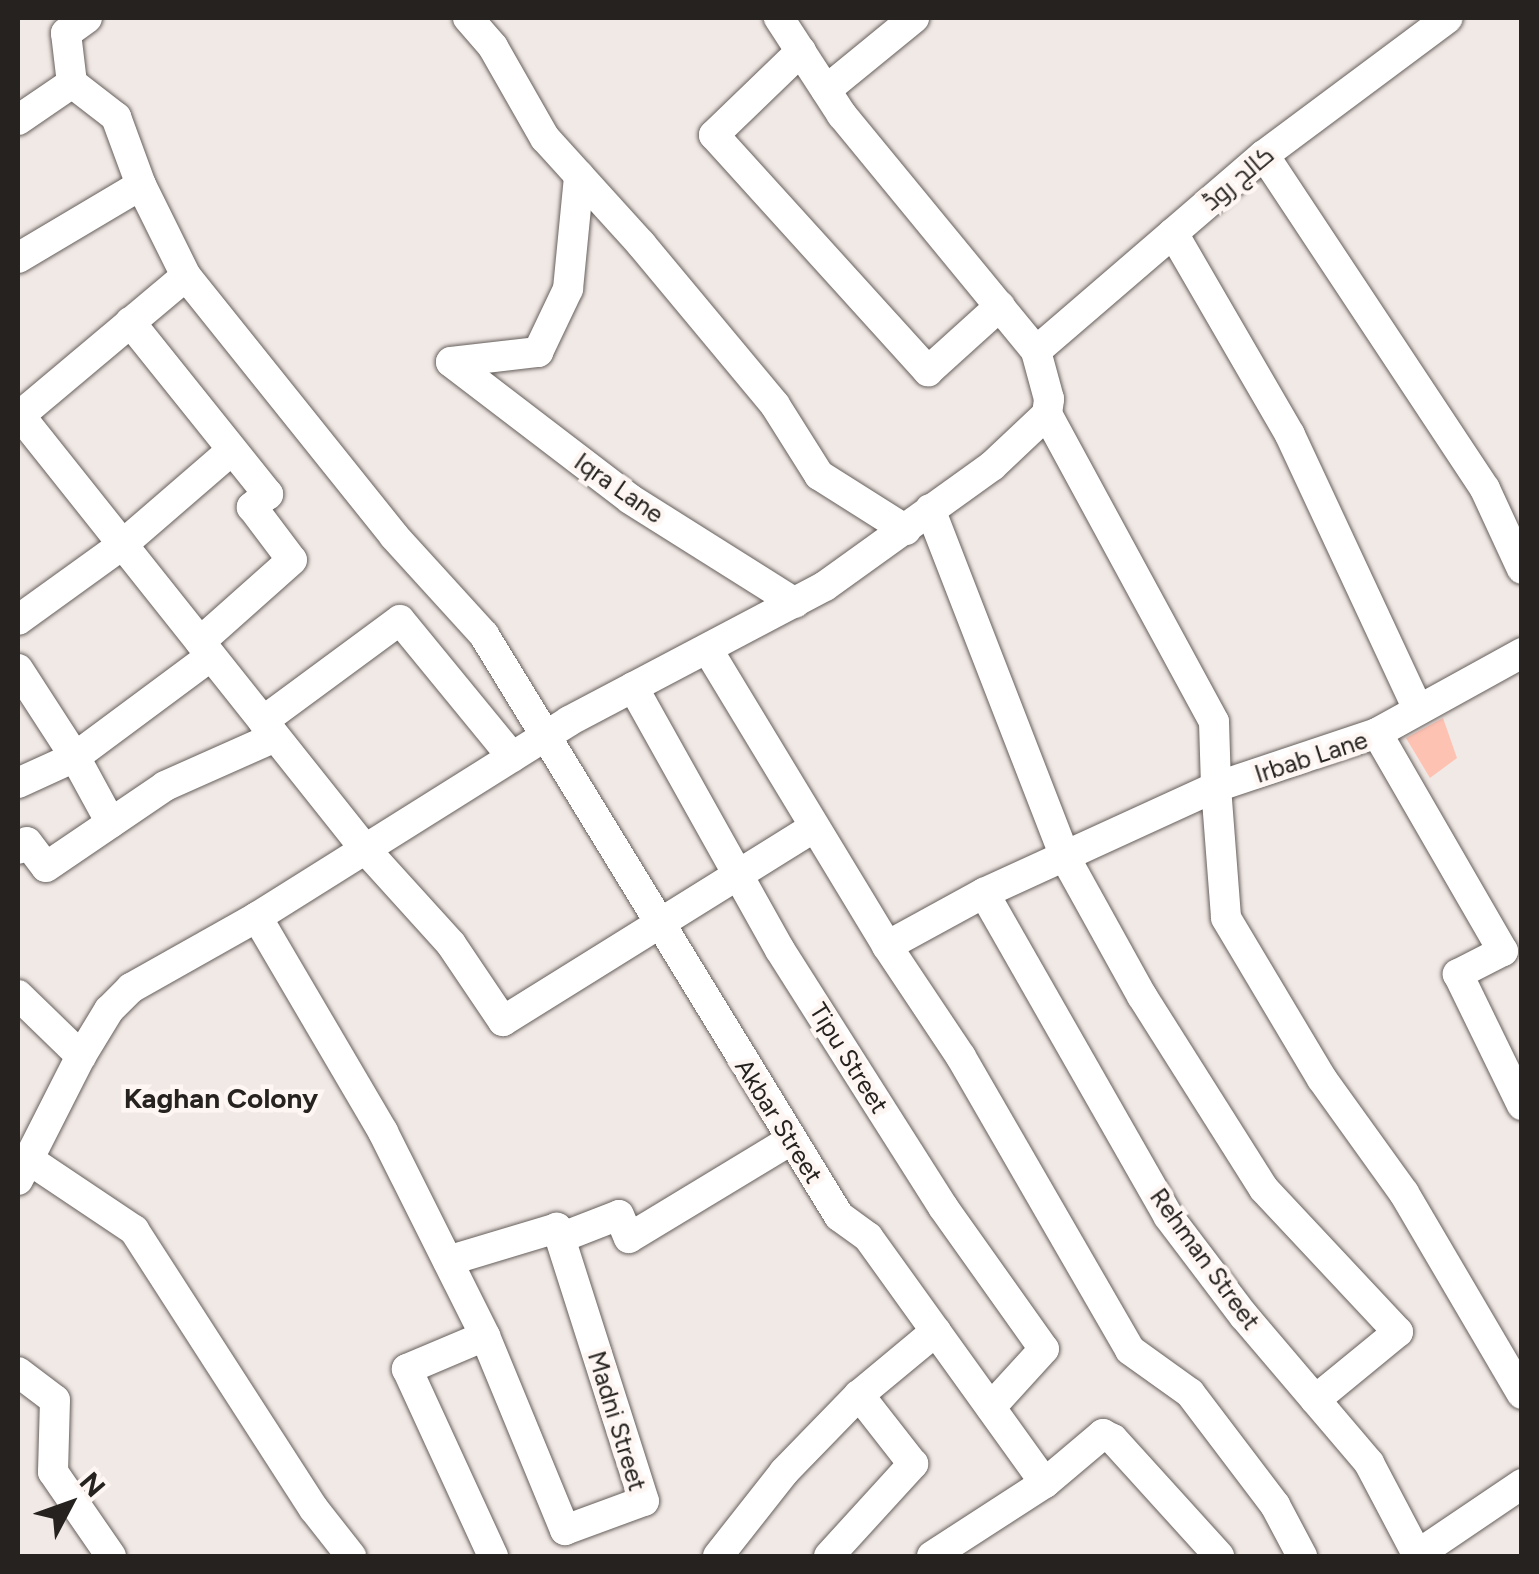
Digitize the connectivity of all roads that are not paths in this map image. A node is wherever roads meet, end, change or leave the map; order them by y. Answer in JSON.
{"nodes":[{"id":1,"x":88,"y":18,"type":"edge"},
{"id":2,"x":468,"y":18,"type":"edge"},
{"id":3,"x":779,"y":18,"type":"edge"},
{"id":4,"x":914,"y":18,"type":"edge"},
{"id":5,"x":1448,"y":18,"type":"edge"},
{"id":6,"x":801,"y":51,"type":"junction"},
{"id":7,"x":72,"y":84,"type":"junction"},
{"id":8,"x":826,"y":90,"type":"junction"},
{"id":9,"x":18,"y":120,"type":"edge"},
{"id":10,"x":1264,"y":155,"type":"junction"},
{"id":11,"x":580,"y":176,"type":"junction"},
{"id":12,"x":141,"y":185,"type":"junction"},
{"id":13,"x":1173,"y":233,"type":"junction"},
{"id":14,"x":18,"y":258,"type":"edge"},
{"id":15,"x":186,"y":276,"type":"junction"},
{"id":16,"x":1000,"y":306,"type":"junction"},
{"id":17,"x":130,"y":322,"type":"junction"},
{"id":18,"x":1036,"y":351,"type":"junction"},
{"id":19,"x":1047,"y":414,"type":"junction"},
{"id":20,"x":18,"y":415,"type":"edge"},
{"id":21,"x":232,"y":450,"type":"junction"},
{"id":22,"x":930,"y":509,"type":"junction"},
{"id":23,"x":906,"y":530,"type":"junction"},
{"id":24,"x":122,"y":545,"type":"junction"},
{"id":25,"x":1522,"y":570,"type":"edge"},
{"id":26,"x":795,"y":603,"type":"junction"},
{"id":27,"x":18,"y":620,"type":"edge"},
{"id":28,"x":205,"y":649,"type":"junction"},
{"id":29,"x":708,"y":650,"type":"junction"},
{"id":30,"x":1522,"y":653,"type":"edge"},
{"id":31,"x":18,"y":669,"type":"edge"},
{"id":32,"x":634,"y":687,"type":"junction"},
{"id":33,"x":1418,"y":710,"type":"junction"},
{"id":34,"x":269,"y":729,"type":"junction"},
{"id":35,"x":1376,"y":733,"type":"junction"},
{"id":36,"x":546,"y":735,"type":"junction"},
{"id":37,"x":512,"y":756,"type":"junction"},
{"id":38,"x":75,"y":757,"type":"junction"},
{"id":39,"x":18,"y":783,"type":"edge"},
{"id":40,"x":1216,"y":787,"type":"junction"},
{"id":41,"x":111,"y":824,"type":"junction"},
{"id":42,"x":815,"y":827,"type":"junction"},
{"id":43,"x":18,"y":849,"type":"edge"},
{"id":44,"x":365,"y":850,"type":"junction"},
{"id":45,"x":1066,"y":859,"type":"junction"},
{"id":46,"x":738,"y":874,"type":"junction"},
{"id":47,"x":984,"y":893,"type":"junction"},
{"id":48,"x":256,"y":916,"type":"junction"},
{"id":49,"x":658,"y":923,"type":"junction"},
{"id":50,"x":887,"y":946,"type":"junction"},
{"id":51,"x":18,"y":995,"type":"edge"},
{"id":52,"x":80,"y":1056,"type":"junction"},
{"id":53,"x":1522,"y":1105,"type":"edge"},
{"id":54,"x":791,"y":1140,"type":"junction"},
{"id":55,"x":23,"y":1169,"type":"edge"},
{"id":56,"x":560,"y":1238,"type":"junction"},
{"id":57,"x":448,"y":1261,"type":"junction"},
{"id":58,"x":936,"y":1330,"type":"junction"},
{"id":59,"x":485,"y":1336,"type":"junction"},
{"id":60,"x":18,"y":1372,"type":"edge"},
{"id":61,"x":1522,"y":1394,"type":"edge"},
{"id":62,"x":858,"y":1395,"type":"junction"},
{"id":63,"x":1315,"y":1400,"type":"junction"},
{"id":64,"x":991,"y":1407,"type":"junction"},
{"id":65,"x":1045,"y":1483,"type":"junction"},
{"id":66,"x":1522,"y":1484,"type":"edge"},
{"id":67,"x":112,"y":1556,"type":"edge"},
{"id":68,"x":351,"y":1556,"type":"edge"},
{"id":69,"x":493,"y":1556,"type":"edge"},
{"id":70,"x":718,"y":1556,"type":"edge"},
{"id":71,"x":829,"y":1556,"type":"edge"},
{"id":72,"x":932,"y":1556,"type":"edge"},
{"id":73,"x":1219,"y":1556,"type":"edge"},
{"id":74,"x":1302,"y":1556,"type":"edge"},
{"id":75,"x":1418,"y":1556,"type":"edge"}],
"edges":[{"from":1,"to":7,"type":"street"},
{"from":2,"to":11,"type":"street"},
{"from":3,"to":6,"type":"street"},
{"from":4,"to":8,"type":"street"},
{"from":5,"to":10,"type":"street","name":"کالج روڈ"},
{"from":6,"to":8,"type":"street"},
{"from":6,"to":16,"type":"street"},
{"from":7,"to":9,"type":"street"},
{"from":7,"to":12,"type":"street","name":"Akbar Street"},
{"from":8,"to":16,"type":"street"},
{"from":10,"to":13,"type":"street","name":"کالج روڈ"},
{"from":10,"to":25,"type":"street"},
{"from":11,"to":23,"type":"street"},
{"from":11,"to":26,"type":"street","name":"Iqra Lane"},
{"from":12,"to":14,"type":"street"},
{"from":12,"to":15,"type":"street","name":"Akbar Street"},
{"from":13,"to":18,"type":"street","name":"کالج روڈ"},
{"from":13,"to":33,"type":"street"},
{"from":15,"to":17,"type":"street"},
{"from":15,"to":36,"type":"street","name":"Akbar Street"},
{"from":16,"to":18,"type":"street"},
{"from":17,"to":20,"type":"street"},
{"from":17,"to":21,"type":"street"},
{"from":18,"to":19,"type":"street"},
{"from":19,"to":22,"type":"street"},
{"from":19,"to":40,"type":"street","name":"Irbab Lane"},
{"from":20,"to":24,"type":"street"},
{"from":21,"to":24,"type":"street"},
{"from":21,"to":28,"type":"street"},
{"from":22,"to":23,"type":"street"},
{"from":22,"to":45,"type":"street"},
{"from":23,"to":26,"type":"street"},
{"from":24,"to":27,"type":"street"},
{"from":24,"to":28,"type":"street"},
{"from":26,"to":29,"type":"street"},
{"from":28,"to":34,"type":"street"},
{"from":28,"to":38,"type":"street"},
{"from":29,"to":32,"type":"street"},
{"from":29,"to":42,"type":"street"},
{"from":30,"to":33,"type":"street"},
{"from":31,"to":38,"type":"street"},
{"from":32,"to":36,"type":"street"},
{"from":32,"to":46,"type":"street","name":"Tipu Street"},
{"from":33,"to":35,"type":"street"},
{"from":34,"to":37,"type":"street"},
{"from":34,"to":41,"type":"street"},
{"from":34,"to":44,"type":"street"},
{"from":35,"to":40,"type":"street","name":"Irbab Lane"},
{"from":35,"to":53,"type":"street","name":"Irbab Lane"},
{"from":36,"to":37,"type":"street"},
{"from":36,"to":49,"type":"street","name":"Akbar Street"},
{"from":37,"to":44,"type":"street"},
{"from":38,"to":39,"type":"street"},
{"from":38,"to":41,"type":"street"},
{"from":40,"to":45,"type":"street"},
{"from":40,"to":61,"type":"street"},
{"from":41,"to":43,"type":"street"},
{"from":42,"to":46,"type":"street"},
{"from":42,"to":50,"type":"street"},
{"from":44,"to":48,"type":"street"},
{"from":44,"to":49,"type":"street"},
{"from":45,"to":47,"type":"street"},
{"from":45,"to":63,"type":"street"},
{"from":46,"to":49,"type":"street"},
{"from":46,"to":64,"type":"street","name":"Tipu Street"},
{"from":47,"to":50,"type":"street"},
{"from":47,"to":63,"type":"street","name":"Rehman Street"},
{"from":48,"to":52,"type":"street"},
{"from":48,"to":57,"type":"street","name":"Madni Street"},
{"from":49,"to":54,"type":"street","name":"Akbar Street"},
{"from":50,"to":74,"type":"street"},
{"from":51,"to":52,"type":"street"},
{"from":52,"to":55,"type":"street"},
{"from":54,"to":56,"type":"street"},
{"from":54,"to":58,"type":"street","name":"Akbar Street"},
{"from":55,"to":68,"type":"street"},
{"from":56,"to":57,"type":"street"},
{"from":56,"to":59,"type":"street","name":"Madni Street"},
{"from":57,"to":59,"type":"street","name":"Madni Street"},
{"from":58,"to":62,"type":"street"},
{"from":58,"to":64,"type":"street","name":"Akbar Street"},
{"from":59,"to":69,"type":"street"},
{"from":60,"to":67,"type":"street"},
{"from":62,"to":70,"type":"street"},
{"from":62,"to":71,"type":"street"},
{"from":63,"to":75,"type":"street","name":"Rehman Street"},
{"from":64,"to":65,"type":"street","name":"Akbar Street"},
{"from":65,"to":72,"type":"street"},
{"from":65,"to":73,"type":"street"},
{"from":66,"to":75,"type":"street"}]}
